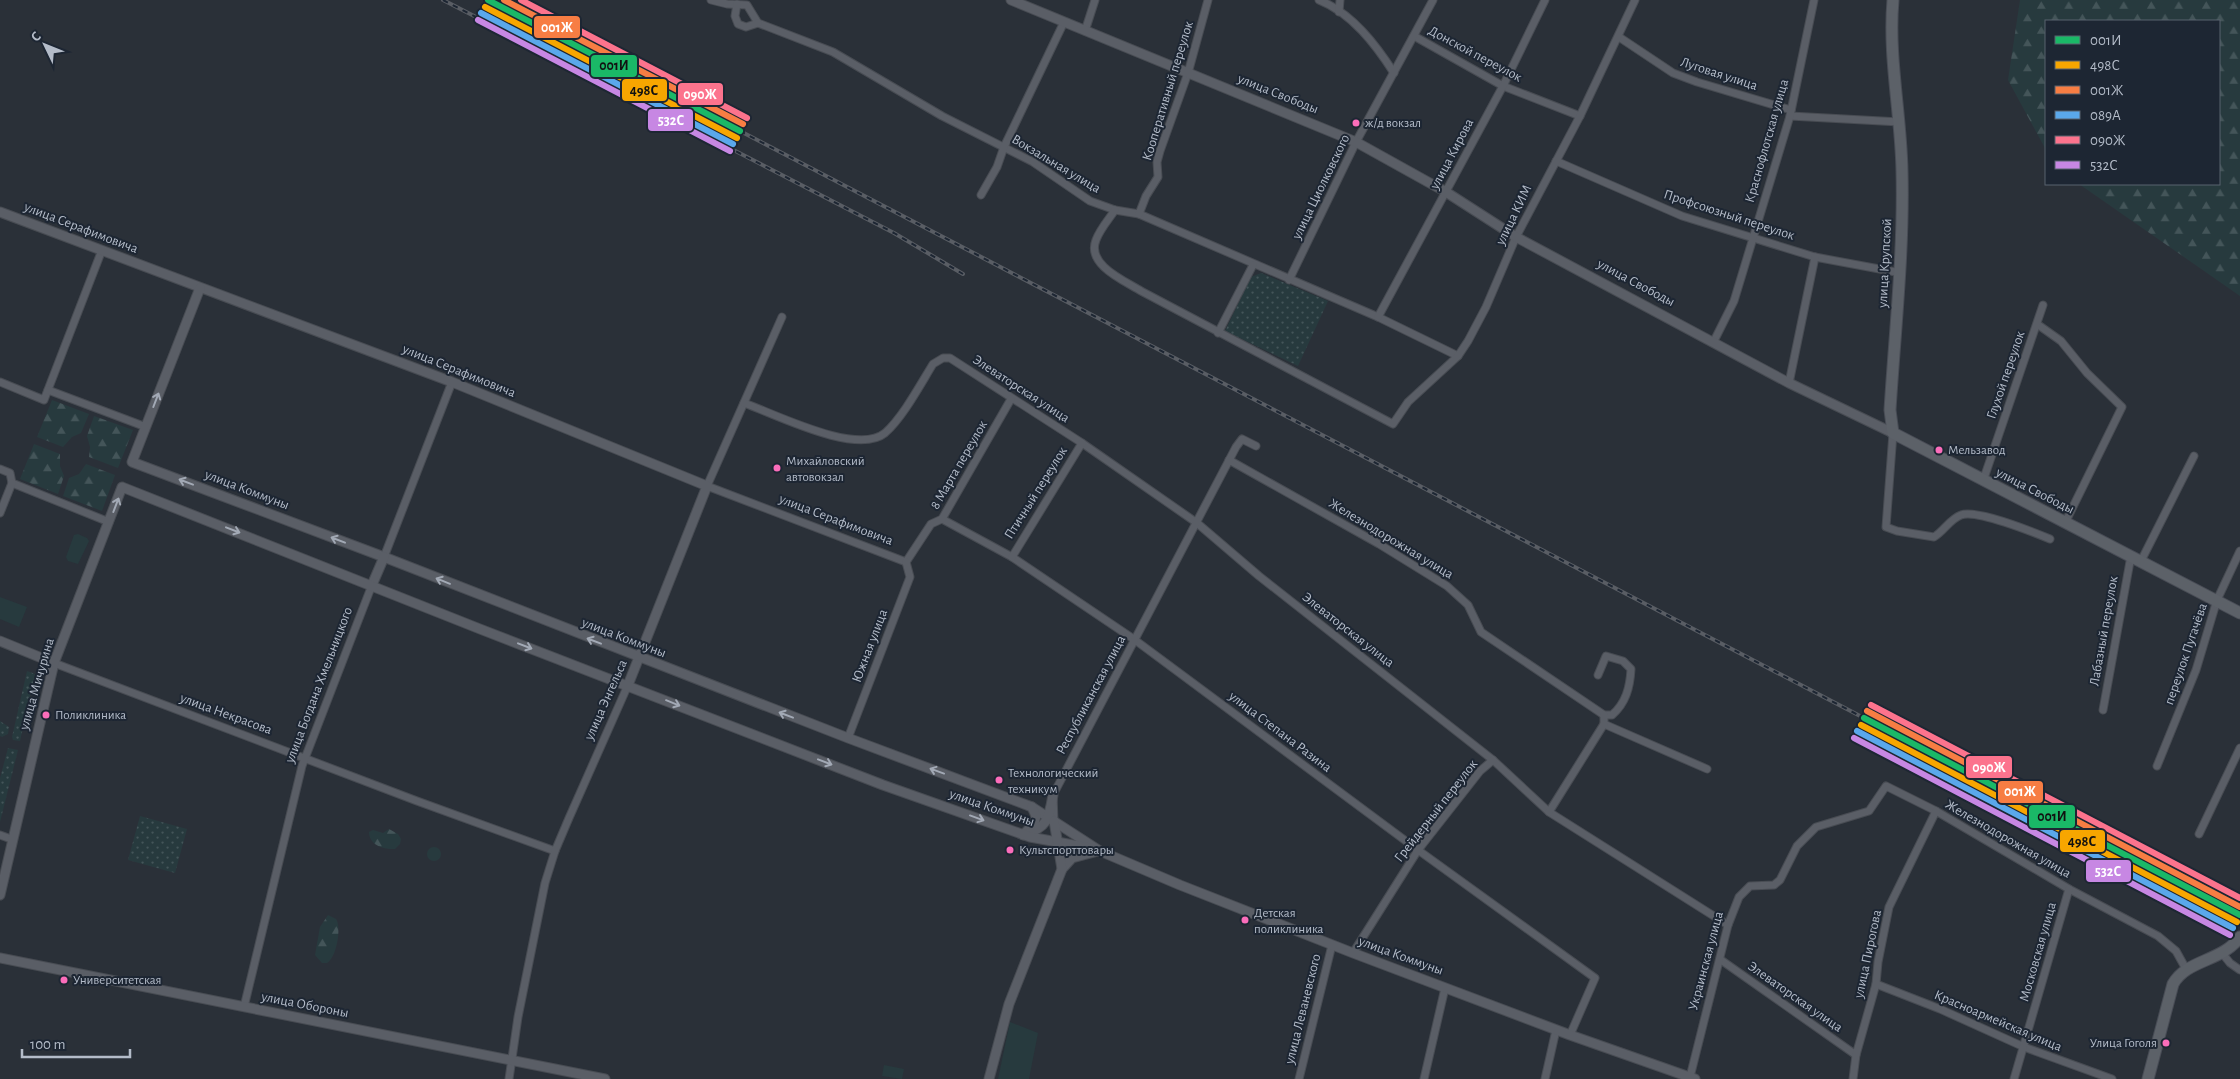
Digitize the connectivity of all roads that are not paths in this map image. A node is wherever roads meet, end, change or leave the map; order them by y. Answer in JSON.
{"nodes":[{"id":1,"x":710,"y":0,"type":"edge"},
{"id":2,"x":1011,"y":0,"type":"edge"},
{"id":3,"x":1095,"y":0,"type":"edge"},
{"id":4,"x":1208,"y":0,"type":"edge"},
{"id":5,"x":1319,"y":0,"type":"edge"},
{"id":6,"x":1340,"y":0,"type":"edge"},
{"id":7,"x":1433,"y":0,"type":"edge"},
{"id":8,"x":1545,"y":0,"type":"edge"},
{"id":9,"x":1635,"y":0,"type":"edge"},
{"id":10,"x":1814,"y":0,"type":"edge"},
{"id":11,"x":1893,"y":0,"type":"edge"},
{"id":12,"x":737,"y":4,"type":"junction"},
{"id":13,"x":1339,"y":12,"type":"junction"},
{"id":14,"x":1064,"y":22,"type":"junction"},
{"id":15,"x":758,"y":24,"type":"junction"},
{"id":16,"x":1085,"y":31,"type":"junction"},
{"id":17,"x":1414,"y":36,"type":"junction"},
{"id":18,"x":1619,"y":37,"type":"junction"},
{"id":19,"x":1188,"y":73,"type":"junction"},
{"id":20,"x":1394,"y":73,"type":"junction"},
{"id":21,"x":1503,"y":86,"type":"junction"},
{"id":22,"x":1791,"y":113,"type":"junction"},
{"id":23,"x":1580,"y":116,"type":"junction"},
{"id":24,"x":1900,"y":122,"type":"junction"},
{"id":25,"x":1356,"y":142,"type":"junction"},
{"id":26,"x":1004,"y":147,"type":"junction"},
{"id":27,"x":1556,"y":161,"type":"junction"},
{"id":28,"x":1446,"y":192,"type":"junction"},
{"id":29,"x":981,"y":195,"type":"dead end"},
{"id":30,"x":1115,"y":210,"type":"junction"},
{"id":31,"x":0,"y":212,"type":"edge"},
{"id":32,"x":1139,"y":214,"type":"junction"},
{"id":33,"x":1516,"y":237,"type":"junction"},
{"id":34,"x":1752,"y":237,"type":"junction"},
{"id":35,"x":102,"y":250,"type":"junction"},
{"id":36,"x":1815,"y":257,"type":"junction"},
{"id":37,"x":1252,"y":265,"type":"junction"},
{"id":38,"x":1901,"y":273,"type":"junction"},
{"id":39,"x":1289,"y":280,"type":"junction"},
{"id":40,"x":200,"y":288,"type":"junction"},
{"id":41,"x":2043,"y":305,"type":"dead end"},
{"id":42,"x":782,"y":317,"type":"dead end"},
{"id":43,"x":1378,"y":317,"type":"junction"},
{"id":44,"x":2037,"y":324,"type":"junction"},
{"id":45,"x":1218,"y":332,"type":"junction"},
{"id":46,"x":1714,"y":342,"type":"junction"},
{"id":47,"x":1458,"y":356,"type":"junction"},
{"id":48,"x":0,"y":382,"type":"edge"},
{"id":49,"x":452,"y":382,"type":"junction"},
{"id":50,"x":1789,"y":383,"type":"junction"},
{"id":51,"x":48,"y":390,"type":"junction"},
{"id":52,"x":1012,"y":399,"type":"junction"},
{"id":53,"x":744,"y":403,"type":"junction"},
{"id":54,"x":146,"y":427,"type":"junction"},
{"id":55,"x":1893,"y":433,"type":"junction"},
{"id":56,"x":1082,"y":443,"type":"junction"},
{"id":57,"x":1256,"y":446,"type":"dead end"},
{"id":58,"x":2194,"y":456,"type":"dead end"},
{"id":59,"x":1229,"y":460,"type":"junction"},
{"id":60,"x":0,"y":469,"type":"edge"},
{"id":61,"x":1983,"y":481,"type":"junction"},
{"id":62,"x":12,"y":484,"type":"junction"},
{"id":63,"x":708,"y":486,"type":"junction"},
{"id":64,"x":122,"y":487,"type":"joint"},
{"id":65,"x":0,"y":514,"type":"edge"},
{"id":66,"x":942,"y":519,"type":"junction"},
{"id":67,"x":109,"y":522,"type":"junction"},
{"id":68,"x":1197,"y":523,"type":"junction"},
{"id":69,"x":2065,"y":523,"type":"junction"},
{"id":70,"x":2050,"y":539,"type":"dead end"},
{"id":71,"x":2240,"y":551,"type":"edge"},
{"id":72,"x":384,"y":557,"type":"junction"},
{"id":73,"x":1012,"y":557,"type":"junction"},
{"id":74,"x":2136,"y":559,"type":"junction"},
{"id":75,"x":906,"y":562,"type":"junction"},
{"id":76,"x":372,"y":585,"type":"junction"},
{"id":77,"x":2217,"y":600,"type":"junction"},
{"id":78,"x":2240,"y":612,"type":"edge"},
{"id":79,"x":1135,"y":640,"type":"junction"},
{"id":80,"x":0,"y":641,"type":"edge"},
{"id":81,"x":640,"y":658,"type":"junction"},
{"id":82,"x":54,"y":662,"type":"junction"},
{"id":83,"x":1598,"y":675,"type":"dead end"},
{"id":84,"x":628,"y":686,"type":"junction"},
{"id":85,"x":2103,"y":710,"type":"dead end"},
{"id":86,"x":1604,"y":715,"type":"junction"},
{"id":87,"x":1604,"y":724,"type":"junction"},
{"id":88,"x":848,"y":738,"type":"junction"},
{"id":89,"x":2240,"y":748,"type":"edge"},
{"id":90,"x":305,"y":758,"type":"junction"},
{"id":91,"x":1492,"y":760,"type":"junction"},
{"id":92,"x":2157,"y":766,"type":"dead end"},
{"id":93,"x":1707,"y":769,"type":"dead end"},
{"id":94,"x":1886,"y":786,"type":"joint"},
{"id":95,"x":1053,"y":795,"type":"junction"},
{"id":96,"x":1032,"y":807,"type":"junction"},
{"id":97,"x":1550,"y":812,"type":"junction"},
{"id":98,"x":1936,"y":812,"type":"junction"},
{"id":99,"x":1052,"y":819,"type":"junction"},
{"id":100,"x":2199,"y":834,"type":"dead end"},
{"id":101,"x":0,"y":835,"type":"edge"},
{"id":102,"x":1023,"y":835,"type":"junction"},
{"id":103,"x":12,"y":839,"type":"junction"},
{"id":104,"x":1059,"y":842,"type":"junction"},
{"id":105,"x":1100,"y":850,"type":"junction"},
{"id":106,"x":1418,"y":850,"type":"junction"},
{"id":107,"x":555,"y":851,"type":"junction"},
{"id":108,"x":1062,"y":869,"type":"junction"},
{"id":109,"x":2069,"y":889,"type":"junction"},
{"id":110,"x":0,"y":895,"type":"edge"},
{"id":111,"x":1728,"y":925,"type":"junction"},
{"id":112,"x":2240,"y":937,"type":"edge"},
{"id":113,"x":1332,"y":945,"type":"junction"},
{"id":114,"x":2222,"y":953,"type":"junction"},
{"id":115,"x":1353,"y":954,"type":"junction"},
{"id":116,"x":0,"y":958,"type":"edge"},
{"id":117,"x":1721,"y":960,"type":"junction"},
{"id":118,"x":2186,"y":969,"type":"junction"},
{"id":119,"x":2240,"y":970,"type":"edge"},
{"id":120,"x":1876,"y":984,"type":"junction"},
{"id":121,"x":1446,"y":988,"type":"junction"},
{"id":122,"x":244,"y":1007,"type":"junction"},
{"id":123,"x":1556,"y":1030,"type":"junction"},
{"id":124,"x":1570,"y":1035,"type":"junction"},
{"id":125,"x":2024,"y":1047,"type":"junction"},
{"id":126,"x":1856,"y":1055,"type":"junction"},
{"id":127,"x":512,"y":1061,"type":"junction"},
{"id":128,"x":1691,"y":1078,"type":"edge"},
{"id":129,"x":509,"y":1079,"type":"edge"},
{"id":130,"x":605,"y":1079,"type":"edge"},
{"id":131,"x":989,"y":1079,"type":"edge"},
{"id":132,"x":1299,"y":1079,"type":"edge"},
{"id":133,"x":1424,"y":1079,"type":"edge"},
{"id":134,"x":1545,"y":1079,"type":"edge"},
{"id":135,"x":1853,"y":1079,"type":"edge"},
{"id":136,"x":2014,"y":1079,"type":"edge"},
{"id":137,"x":2112,"y":1079,"type":"edge"},
{"id":138,"x":2148,"y":1079,"type":"edge"}],
"edges":[{"from":1,"to":12,"type":"street"},
{"from":2,"to":14,"type":"street","name":"улица Свободы"},
{"from":3,"to":16,"type":"street"},
{"from":4,"to":19,"type":"street","name":"Кооперативный переулок"},
{"from":5,"to":13,"type":"street"},
{"from":6,"to":13,"type":"street"},
{"from":7,"to":17,"type":"street","name":"улица Циолковского"},
{"from":8,"to":21,"type":"street","name":"улица Кирова"},
{"from":9,"to":18,"type":"street","name":"улица КИМ"},
{"from":10,"to":22,"type":"street","name":"Краснофлотская улица"},
{"from":11,"to":24,"type":"main road","name":"улица Крупской"},
{"from":12,"to":15,"type":"street"},
{"from":12,"to":15,"type":"street","name":"Вокзальная улица"},
{"from":13,"to":20,"type":"street"},
{"from":14,"to":16,"type":"street","name":"улица Свободы"},
{"from":14,"to":26,"type":"street"},
{"from":15,"to":26,"type":"street","name":"Вокзальная улица"},
{"from":16,"to":19,"type":"street","name":"улица Свободы"},
{"from":17,"to":20,"type":"street","name":"улица Циолковского"},
{"from":17,"to":21,"type":"street","name":"Донской переулок"},
{"from":18,"to":22,"type":"street","name":"Луговая улица"},
{"from":18,"to":23,"type":"street","name":"улица КИМ"},
{"from":19,"to":25,"type":"street","name":"улица Свободы"},
{"from":19,"to":32,"type":"street","name":"Кооперативный переулок"},
{"from":20,"to":25,"type":"street","name":"улица Циолковского"},
{"from":21,"to":23,"type":"street","name":"Донской переулок"},
{"from":21,"to":28,"type":"street","name":"улица Кирова"},
{"from":22,"to":24,"type":"street","name":"Луговая улица"},
{"from":22,"to":34,"type":"street","name":"Краснофлотская улица"},
{"from":23,"to":27,"type":"street","name":"улица КИМ"},
{"from":24,"to":38,"type":"main road","name":"улица Крупской"},
{"from":25,"to":28,"type":"street","name":"улица Свободы"},
{"from":25,"to":39,"type":"street","name":"улица Циолковского"},
{"from":26,"to":29,"type":"street"},
{"from":26,"to":30,"type":"street","name":"Вокзальная улица"},
{"from":27,"to":33,"type":"street","name":"улица КИМ"},
{"from":27,"to":34,"type":"street","name":"Профсоюзный переулок"},
{"from":28,"to":33,"type":"street","name":"улица Свободы"},
{"from":28,"to":43,"type":"street","name":"улица Кирова"},
{"from":30,"to":32,"type":"street","name":"Вокзальная улица"},
{"from":30,"to":45,"type":"street"},
{"from":31,"to":35,"type":"street","name":"улица Серафимовича"},
{"from":32,"to":37,"type":"street","name":"Вокзальная улица"},
{"from":33,"to":46,"type":"street","name":"улица Свободы"},
{"from":33,"to":47,"type":"street","name":"улица КИМ"},
{"from":34,"to":36,"type":"street","name":"Профсоюзный переулок"},
{"from":34,"to":46,"type":"street","name":"Краснофлотская улица"},
{"from":35,"to":40,"type":"street","name":"улица Серафимовича"},
{"from":35,"to":51,"type":"street"},
{"from":36,"to":38,"type":"street","name":"Профсоюзный переулок"},
{"from":36,"to":50,"type":"street"},
{"from":37,"to":39,"type":"street","name":"Вокзальная улица"},
{"from":37,"to":45,"type":"street"},
{"from":38,"to":55,"type":"main road","name":"улица Крупской"},
{"from":39,"to":43,"type":"street","name":"Вокзальная улица"},
{"from":40,"to":49,"type":"street","name":"улица Серафимовича"},
{"from":54,"to":40,"type":"street","one_way":true},
{"from":41,"to":44,"type":"street","name":"Глухой переулок"},
{"from":42,"to":53,"type":"street","name":"улица Энгельса"},
{"from":43,"to":47,"type":"street","name":"Вокзальная улица"},
{"from":44,"to":61,"type":"street","name":"Глухой переулок"},
{"from":44,"to":69,"type":"street"},
{"from":45,"to":47,"type":"street","name":"улица КИМ"},
{"from":46,"to":50,"type":"street","name":"улица Свободы"},
{"from":48,"to":51,"type":"street"},
{"from":49,"to":63,"type":"street","name":"улица Серафимовича"},
{"from":49,"to":72,"type":"street","name":"улица Богдана Хмельницкого"},
{"from":50,"to":55,"type":"street","name":"улица Свободы"},
{"from":51,"to":54,"type":"street"},
{"from":52,"to":53,"type":"street","name":"Элеваторская улица"},
{"from":52,"to":56,"type":"street","name":"Элеваторская улица"},
{"from":52,"to":66,"type":"street","name":"8 Марта переулок"},
{"from":53,"to":63,"type":"street","name":"улица Энгельса"},
{"from":72,"to":54,"type":"street","name":"улица Коммуны","one_way":true},
{"from":55,"to":61,"type":"main road","name":"улица Свободы"},
{"from":55,"to":70,"type":"street","name":"улица Крупской"},
{"from":56,"to":68,"type":"street","name":"Элеваторская улица"},
{"from":56,"to":73,"type":"street","name":"Птичный переулок"},
{"from":57,"to":59,"type":"street","name":"Республиканская улица"},
{"from":58,"to":74,"type":"street","name":"Лабазный переулок"},
{"from":59,"to":68,"type":"street","name":"Республиканская улица"},
{"from":59,"to":86,"type":"street","name":"Железнодорожная улица"},
{"from":60,"to":62,"type":"street"},
{"from":61,"to":69,"type":"main road","name":"улица Свободы"},
{"from":62,"to":65,"type":"street"},
{"from":62,"to":67,"type":"street"},
{"from":63,"to":75,"type":"street","name":"улица Серафимовича"},
{"from":63,"to":81,"type":"street","name":"улица Энгельса"},
{"from":67,"to":64,"type":"street","name":"улица Мичурина","one_way":true},
{"from":64,"to":76,"type":"street","name":"улица Коммуны","one_way":true},
{"from":66,"to":73,"type":"street","name":"улица Степана Разина"},
{"from":66,"to":75,"type":"street","name":"8 Марта переулок"},
{"from":67,"to":82,"type":"street","name":"улица Мичурина"},
{"from":68,"to":79,"type":"street","name":"Республиканская улица"},
{"from":68,"to":91,"type":"street","name":"Элеваторская улица"},
{"from":69,"to":74,"type":"main road","name":"улица Свободы"},
{"from":71,"to":77,"type":"street","name":"переулок Пугачёва"},
{"from":72,"to":76,"type":"street","name":"улица Богдана Хмельницкого"},
{"from":81,"to":72,"type":"street","name":"улица Коммуны","one_way":true},
{"from":73,"to":79,"type":"street","name":"улица Степана Разина"},
{"from":74,"to":77,"type":"main road","name":"улица Свободы"},
{"from":74,"to":85,"type":"street","name":"Лабазный переулок"},
{"from":75,"to":88,"type":"street","name":"Южная улица"},
{"from":76,"to":84,"type":"street","name":"улица Коммуны","one_way":true},
{"from":76,"to":90,"type":"street","name":"улица Богдана Хмельницкого"},
{"from":77,"to":78,"type":"main road","name":"улица Свободы"},
{"from":77,"to":92,"type":"street","name":"переулок Пугачёва"},
{"from":79,"to":95,"type":"street","name":"Республиканская улица"},
{"from":79,"to":106,"type":"street","name":"улица Степана Разина"},
{"from":80,"to":82,"type":"street","name":"улица Некрасова"},
{"from":81,"to":84,"type":"street","name":"улица Энгельса"},
{"from":88,"to":81,"type":"street","name":"улица Коммуны","one_way":true},
{"from":82,"to":90,"type":"street","name":"улица Некрасова"},
{"from":82,"to":103,"type":"street","name":"улица Мичурина"},
{"from":83,"to":86,"type":"street"},
{"from":84,"to":102,"type":"street","name":"улица Коммуны","one_way":true},
{"from":84,"to":107,"type":"street","name":"улица Энгельса"},
{"from":86,"to":87,"type":"street"},
{"from":87,"to":93,"type":"street"},
{"from":87,"to":97,"type":"street"},
{"from":96,"to":88,"type":"street","name":"улица Коммуны","one_way":true},
{"from":89,"to":100,"type":"street"},
{"from":90,"to":107,"type":"street","name":"улица Некрасова"},
{"from":90,"to":122,"type":"street","name":"улица Богдана Хмельницкого"},
{"from":91,"to":97,"type":"street","name":"Элеваторская улица"},
{"from":91,"to":106,"type":"street","name":"Грейдерный переулок"},
{"from":94,"to":98,"type":"street","name":"Железнодорожная улица"},
{"from":94,"to":111,"type":"street","name":"Украинская улица"},
{"from":95,"to":96,"type":"street"},
{"from":95,"to":99,"type":"street"},
{"from":96,"to":99,"type":"street","name":"улица Коммуны"},
{"from":96,"to":102,"type":"street"},
{"from":97,"to":111,"type":"street","name":"Элеваторская улица"},
{"from":98,"to":109,"type":"street","name":"Железнодорожная улица"},
{"from":98,"to":120,"type":"street","name":"улица Пирогова"},
{"from":99,"to":102,"type":"street"},
{"from":99,"to":104,"type":"street"},
{"from":99,"to":105,"type":"street","name":"улица Коммуны"},
{"from":101,"to":103,"type":"street"},
{"from":102,"to":104,"type":"street","name":"улица Коммуны"},
{"from":103,"to":110,"type":"street","name":"улица Мичурина"},
{"from":104,"to":105,"type":"street","name":"улица Коммуны"},
{"from":104,"to":108,"type":"street"},
{"from":105,"to":108,"type":"street"},
{"from":105,"to":113,"type":"street","name":"улица Коммуны"},
{"from":106,"to":115,"type":"street","name":"Грейдерный переулок"},
{"from":106,"to":124,"type":"street","name":"улица Степана Разина"},
{"from":107,"to":127,"type":"street","name":"улица Энгельса"},
{"from":108,"to":131,"type":"street"},
{"from":109,"to":118,"type":"street","name":"Железнодорожная улица"},
{"from":109,"to":125,"type":"street","name":"Московская улица"},
{"from":111,"to":117,"type":"street","name":"Украинская улица"},
{"from":112,"to":114,"type":"main road"},
{"from":113,"to":115,"type":"street","name":"улица Коммуны"},
{"from":113,"to":132,"type":"street","name":"улица Леваневского"},
{"from":114,"to":118,"type":"main road"},
{"from":114,"to":119,"type":"street"},
{"from":115,"to":121,"type":"street","name":"улица Коммуны"},
{"from":116,"to":122,"type":"street","name":"улица Обороны"},
{"from":117,"to":126,"type":"street","name":"Элеваторская улица"},
{"from":117,"to":128,"type":"street","name":"Украинская улица"},
{"from":118,"to":138,"type":"main road"},
{"from":120,"to":125,"type":"street","name":"Красноармейская улица"},
{"from":120,"to":126,"type":"street","name":"улица Пирогова"},
{"from":121,"to":123,"type":"street","name":"улица Коммуны"},
{"from":121,"to":133,"type":"street"},
{"from":122,"to":127,"type":"street","name":"улица Обороны"},
{"from":123,"to":124,"type":"street","name":"улица Коммуны"},
{"from":123,"to":134,"type":"street"},
{"from":124,"to":128,"type":"street","name":"улица Коммуны"},
{"from":125,"to":136,"type":"street","name":"Московская улица"},
{"from":125,"to":137,"type":"street","name":"Красноармейская улица"},
{"from":126,"to":135,"type":"street","name":"улица Пирогова"},
{"from":127,"to":129,"type":"street","name":"улица Энгельса"},
{"from":127,"to":130,"type":"street","name":"улица Обороны"}]}
